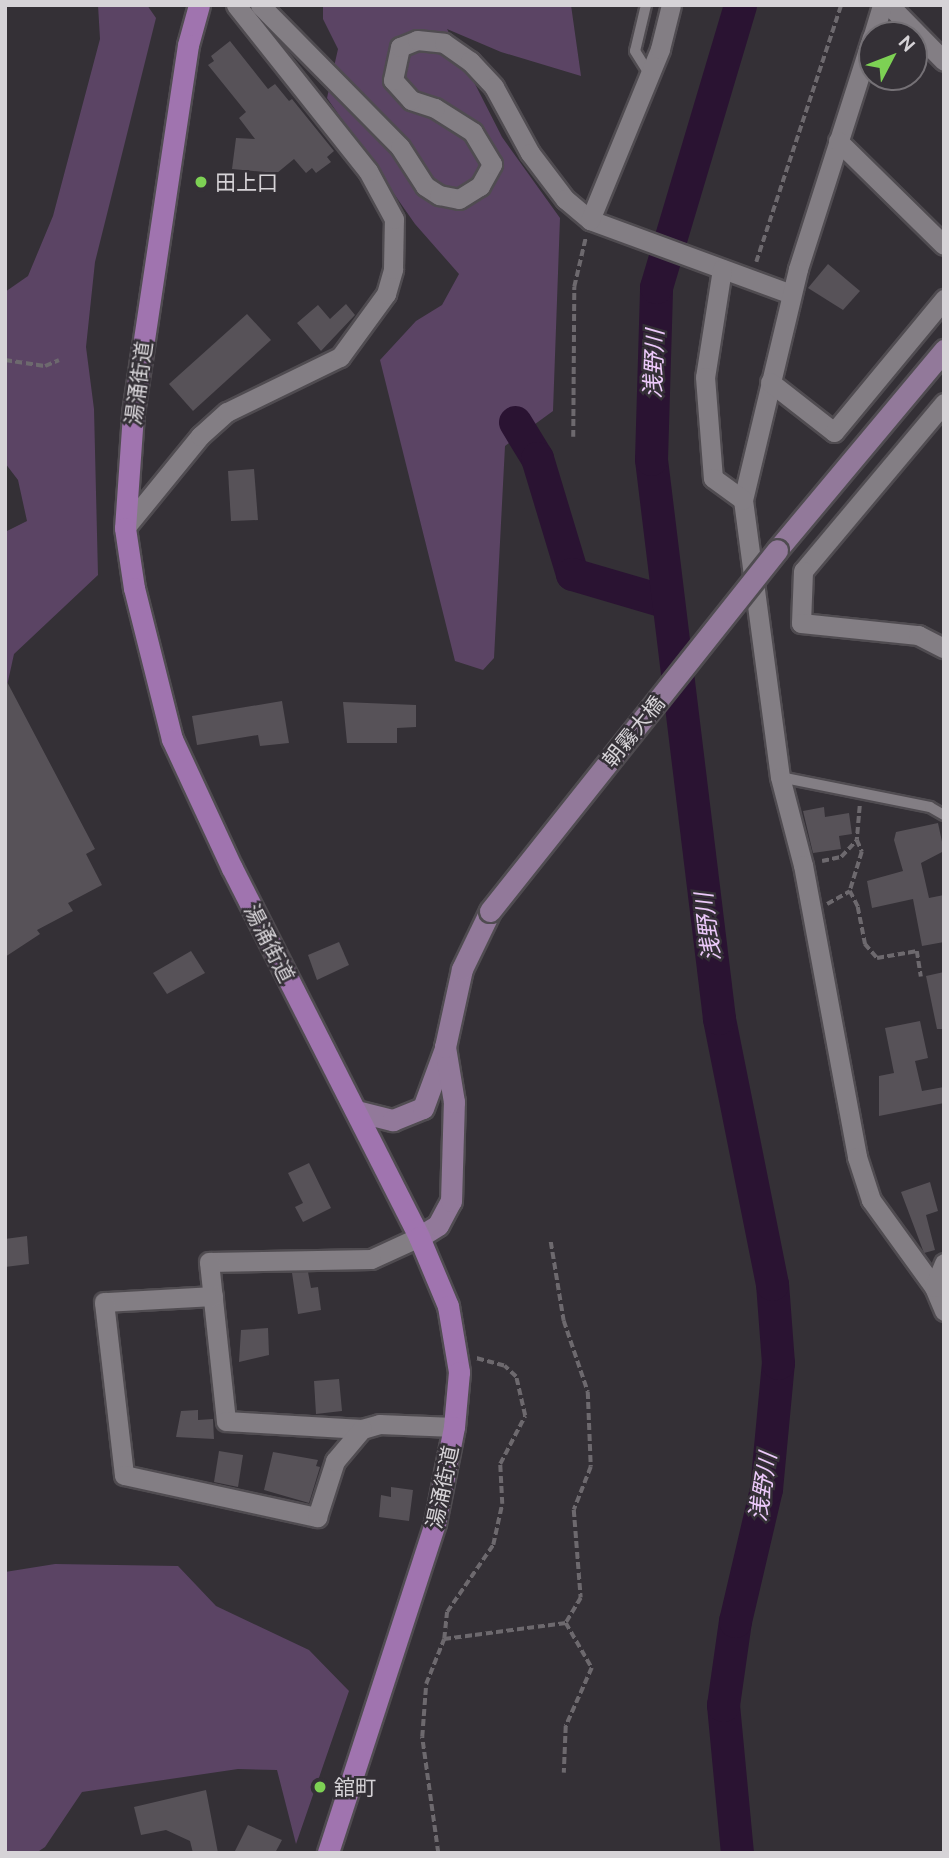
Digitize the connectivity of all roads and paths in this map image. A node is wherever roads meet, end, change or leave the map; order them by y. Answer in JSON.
{"nodes":[{"id":1,"x":199,"y":5,"type":"edge"},
{"id":2,"x":236,"y":5,"type":"edge"},
{"id":3,"x":260,"y":5,"type":"edge"},
{"id":4,"x":646,"y":5,"type":"edge"},
{"id":5,"x":671,"y":5,"type":"edge"},
{"id":6,"x":841,"y":5,"type":"edge"},
{"id":7,"x":888,"y":5,"type":"edge"},
{"id":8,"x":944,"y":61,"type":"edge"},
{"id":9,"x":651,"y":75,"type":"junction"},
{"id":10,"x":858,"y":79,"type":"edge"},
{"id":11,"x":838,"y":141,"type":"junction"},
{"id":12,"x":590,"y":220,"type":"junction"},
{"id":13,"x":944,"y":245,"type":"edge"},
{"id":14,"x":718,"y":267,"type":"junction"},
{"id":15,"x":750,"y":279,"type":"junction"},
{"id":16,"x":791,"y":294,"type":"junction"},
{"id":17,"x":944,"y":299,"type":"edge"},
{"id":18,"x":944,"y":350,"type":"edge"},
{"id":19,"x":5,"y":360,"type":"edge"},
{"id":20,"x":59,"y":360,"type":"dead end"},
{"id":21,"x":770,"y":382,"type":"junction"},
{"id":22,"x":944,"y":403,"type":"edge"},
{"id":23,"x":573,"y":437,"type":"dead end"},
{"id":24,"x":743,"y":499,"type":"junction"},
{"id":25,"x":125,"y":528,"type":"junction"},
{"id":26,"x":944,"y":648,"type":"edge"},
{"id":27,"x":780,"y":777,"type":"junction"},
{"id":28,"x":861,"y":793,"type":"junction"},
{"id":29,"x":944,"y":815,"type":"edge"},
{"id":30,"x":857,"y":839,"type":"junction"},
{"id":31,"x":803,"y":865,"type":"junction"},
{"id":32,"x":921,"y":977,"type":"dead end"},
{"id":33,"x":446,"y":1047,"type":"junction"},
{"id":34,"x":356,"y":1111,"type":"junction"},
{"id":35,"x":419,"y":1237,"type":"junction"},
{"id":36,"x":551,"y":1242,"type":"dead end"},
{"id":37,"x":944,"y":1263,"type":"edge"},
{"id":38,"x":934,"y":1287,"type":"junction"},
{"id":39,"x":213,"y":1296,"type":"junction"},
{"id":40,"x":944,"y":1311,"type":"edge"},
{"id":41,"x":456,"y":1353,"type":"junction"},
{"id":42,"x":454,"y":1427,"type":"junction"},
{"id":43,"x":362,"y":1429,"type":"junction"},
{"id":44,"x":566,"y":1623,"type":"junction"},
{"id":45,"x":444,"y":1639,"type":"junction"},
{"id":46,"x":564,"y":1773,"type":"dead end"},
{"id":47,"x":328,"y":1853,"type":"edge"},
{"id":48,"x":438,"y":1853,"type":"edge"}],
"edges":[{"from":1,"to":25,"type":"main road","name":"湯涌街道"},
{"from":2,"to":25,"type":"street"},
{"from":3,"to":12,"type":"street"},
{"from":4,"to":9,"type":"lane"},
{"from":5,"to":9,"type":"street"},
{"from":6,"to":15,"type":"path"},
{"from":7,"to":8,"type":"street"},
{"from":9,"to":12,"type":"street"},
{"from":10,"to":11,"type":"street"},
{"from":11,"to":13,"type":"street"},
{"from":11,"to":16,"type":"street"},
{"from":12,"to":14,"type":"street"},
{"from":12,"to":23,"type":"path"},
{"from":14,"to":15,"type":"street"},
{"from":14,"to":24,"type":"street"},
{"from":15,"to":16,"type":"street"},
{"from":16,"to":21,"type":"street"},
{"from":17,"to":21,"type":"street"},
{"from":18,"to":33,"type":"street","name":"朝霧大橋","bridge":true},
{"from":19,"to":20,"type":"path"},
{"from":21,"to":24,"type":"street"},
{"from":22,"to":26,"type":"street"},
{"from":24,"to":27,"type":"street"},
{"from":25,"to":34,"type":"main road","name":"湯涌街道"},
{"from":27,"to":28,"type":"lane"},
{"from":27,"to":31,"type":"street"},
{"from":28,"to":29,"type":"lane"},
{"from":28,"to":30,"type":"path"},
{"from":30,"to":31,"type":"path"},
{"from":30,"to":32,"type":"path"},
{"from":31,"to":38,"type":"street"},
{"from":33,"to":34,"type":"street"},
{"from":33,"to":35,"type":"street"},
{"from":34,"to":35,"type":"main road","name":"湯涌街道"},
{"from":35,"to":39,"type":"street"},
{"from":35,"to":41,"type":"main road","name":"湯涌街道"},
{"from":36,"to":44,"type":"path"},
{"from":37,"to":38,"type":"street"},
{"from":38,"to":40,"type":"street"},
{"from":39,"to":43,"type":"street"},
{"from":39,"to":43,"type":"street"},
{"from":41,"to":42,"type":"main road","name":"湯涌街道"},
{"from":41,"to":45,"type":"path"},
{"from":42,"to":43,"type":"street"},
{"from":42,"to":47,"type":"main road","name":"湯涌街道"},
{"from":44,"to":45,"type":"path"},
{"from":44,"to":46,"type":"path"},
{"from":45,"to":48,"type":"path"}]}
